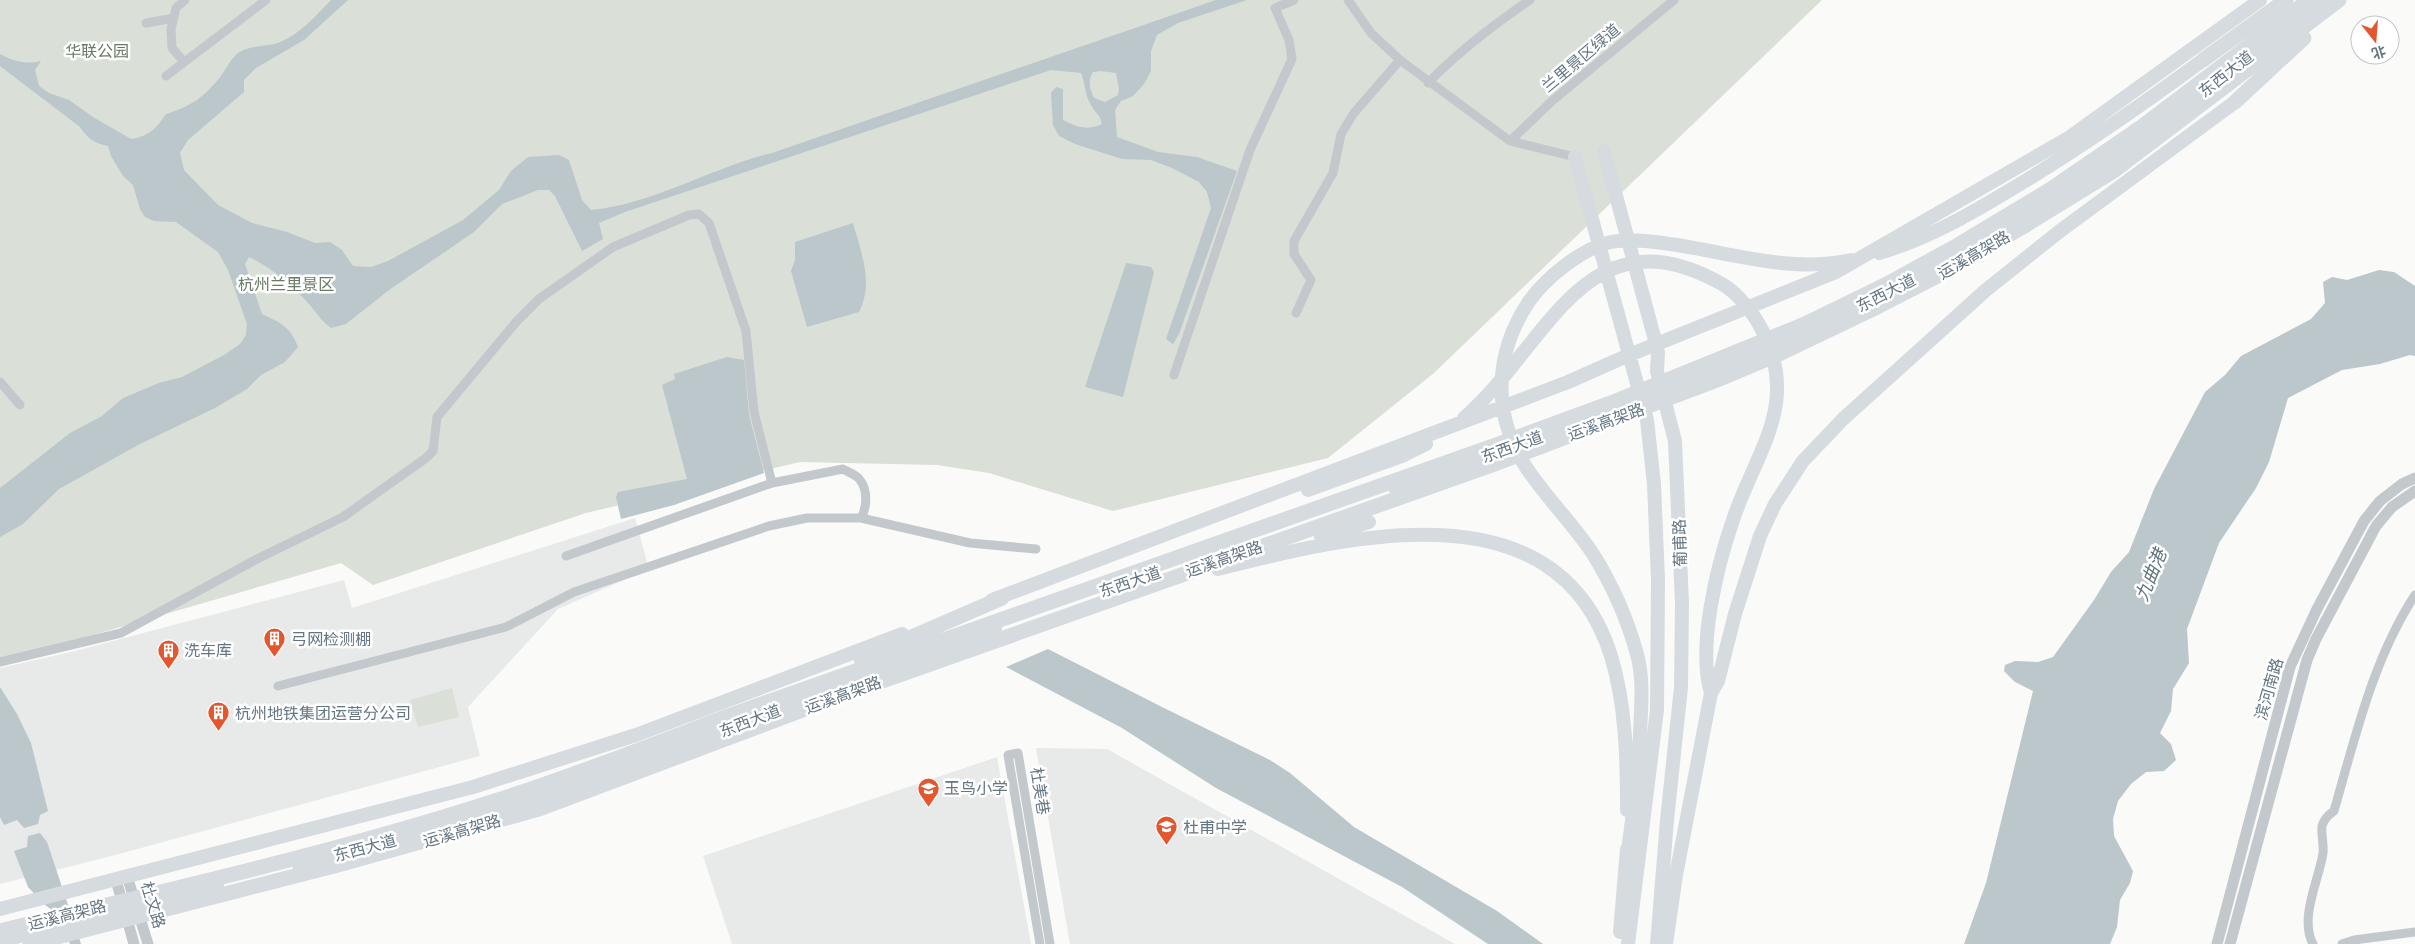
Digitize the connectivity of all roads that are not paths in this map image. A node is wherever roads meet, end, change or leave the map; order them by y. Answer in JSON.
{"nodes":[{"id":1,"x":184,"y":0,"type":"edge"},
{"id":2,"x":266,"y":0,"type":"edge"},
{"id":3,"x":1294,"y":0,"type":"edge"},
{"id":4,"x":1348,"y":0,"type":"edge"},
{"id":5,"x":1530,"y":0,"type":"edge"},
{"id":6,"x":1674,"y":0,"type":"edge"},
{"id":7,"x":2260,"y":0,"type":"edge"},
{"id":8,"x":2286,"y":0,"type":"edge"},
{"id":9,"x":2310,"y":0,"type":"edge"},
{"id":10,"x":2323,"y":0,"type":"edge"},
{"id":11,"x":2339,"y":0,"type":"edge"},
{"id":12,"x":2345,"y":0,"type":"edge"},
{"id":13,"x":174,"y":18,"type":"junction"},
{"id":14,"x":146,"y":23,"type":"dead end"},
{"id":15,"x":1400,"y":60,"type":"junction"},
{"id":16,"x":2204,"y":60,"type":"joint"},
{"id":17,"x":184,"y":62,"type":"junction"},
{"id":18,"x":166,"y":76,"type":"dead end"},
{"id":19,"x":1428,"y":82,"type":"junction"},
{"id":20,"x":2235,"y":102,"type":"joint"},
{"id":21,"x":1510,"y":141,"type":"junction"},
{"id":22,"x":1604,"y":150,"type":"dead end"},
{"id":23,"x":1575,"y":157,"type":"joint"},
{"id":24,"x":1296,"y":313,"type":"dead end"},
{"id":25,"x":1656,"y":344,"type":"junction"},
{"id":26,"x":1629,"y":355,"type":"junction"},
{"id":27,"x":1174,"y":375,"type":"dead end"},
{"id":28,"x":0,"y":382,"type":"edge"},
{"id":29,"x":1663,"y":392,"type":"junction"},
{"id":30,"x":1641,"y":400,"type":"junction"},
{"id":31,"x":20,"y":405,"type":"dead end"},
{"id":32,"x":2415,"y":478,"type":"edge"},
{"id":33,"x":772,"y":483,"type":"junction"},
{"id":34,"x":2415,"y":491,"type":"edge"},
{"id":35,"x":861,"y":518,"type":"junction"},
{"id":36,"x":1369,"y":522,"type":"dead end"},
{"id":37,"x":1036,"y":549,"type":"dead end"},
{"id":38,"x":566,"y":556,"type":"dead end"},
{"id":39,"x":1218,"y":569,"type":"junction"},
{"id":40,"x":2415,"y":595,"type":"edge"},
{"id":41,"x":1002,"y":598,"type":"joint"},
{"id":42,"x":1019,"y":637,"type":"joint"},
{"id":43,"x":0,"y":662,"type":"edge"},
{"id":44,"x":278,"y":686,"type":"dead end"},
{"id":45,"x":1711,"y":694,"type":"junction"},
{"id":46,"x":728,"y":716,"type":"junction"},
{"id":47,"x":736,"y":735,"type":"junction"},
{"id":48,"x":1627,"y":857,"type":"junction"},
{"id":49,"x":121,"y":878,"type":"junction"},
{"id":50,"x":130,"y":908,"type":"junction"},
{"id":51,"x":0,"y":910,"type":"edge"},
{"id":52,"x":0,"y":932,"type":"edge"},
{"id":53,"x":2415,"y":932,"type":"edge"},
{"id":54,"x":0,"y":941,"type":"edge"},
{"id":55,"x":30,"y":944,"type":"edge"},
{"id":56,"x":134,"y":944,"type":"edge"},
{"id":57,"x":148,"y":944,"type":"edge"},
{"id":58,"x":1040,"y":944,"type":"edge"},
{"id":59,"x":1050,"y":944,"type":"edge"},
{"id":60,"x":1619,"y":944,"type":"edge"},
{"id":61,"x":1628,"y":944,"type":"edge"},
{"id":62,"x":1657,"y":944,"type":"edge"},
{"id":63,"x":1666,"y":944,"type":"edge"},
{"id":64,"x":2217,"y":944,"type":"edge"},
{"id":65,"x":2230,"y":944,"type":"edge"},
{"id":66,"x":2314,"y":944,"type":"edge"},
{"id":67,"x":2342,"y":944,"type":"edge"}],
"edges":[{"from":1,"to":13,"type":"street"},
{"from":2,"to":17,"type":"street"},
{"from":3,"to":27,"type":"street"},
{"from":4,"to":15,"type":"street"},
{"from":5,"to":19,"type":"street"},
{"from":6,"to":21,"type":"street","name":"兰里景区绿道"},
{"from":7,"to":25,"type":"main road"},
{"from":8,"to":16,"type":"highway"},
{"from":9,"to":46,"type":"highway","name":"运溪高架路"},
{"from":10,"to":29,"type":"main road","name":"东西大道"},
{"from":11,"to":47,"type":"highway","name":"运溪高架路"},
{"from":12,"to":20,"type":"highway"},
{"from":13,"to":14,"type":"street"},
{"from":13,"to":17,"type":"street"},
{"from":15,"to":19,"type":"street"},
{"from":15,"to":24,"type":"street"},
{"from":16,"to":48,"type":"main road"},
{"from":17,"to":18,"type":"street"},
{"from":19,"to":21,"type":"street"},
{"from":20,"to":45,"type":"main road"},
{"from":21,"to":23,"type":"street"},
{"from":22,"to":25,"type":"main road","name":"葡甫路"},
{"from":23,"to":26,"type":"main road","name":"葡甫路"},
{"from":25,"to":26,"type":"main road"},
{"from":25,"to":29,"type":"main road","name":"葡甫路"},
{"from":26,"to":30,"type":"main road","name":"葡甫路"},
{"from":26,"to":49,"type":"main road"},
{"from":28,"to":31,"type":"street"},
{"from":29,"to":30,"type":"main road","name":"东西大道"},
{"from":29,"to":62,"type":"main road","name":"葡甫路"},
{"from":30,"to":50,"type":"main road","name":"东西大道"},
{"from":30,"to":61,"type":"main road","name":"葡甫路"},
{"from":32,"to":64,"type":"street","name":"滨河南路"},
{"from":33,"to":35,"type":"street"},
{"from":33,"to":38,"type":"street"},
{"from":33,"to":43,"type":"street"},
{"from":34,"to":65,"type":"street"},
{"from":35,"to":37,"type":"street"},
{"from":35,"to":44,"type":"street"},
{"from":36,"to":39,"type":"main road"},
{"from":39,"to":42,"type":"main road"},
{"from":39,"to":48,"type":"main road"},
{"from":40,"to":66,"type":"street"},
{"from":41,"to":45,"type":"main road"},
{"from":41,"to":46,"type":"highway"},
{"from":42,"to":47,"type":"highway"},
{"from":45,"to":63,"type":"main road"},
{"from":46,"to":52,"type":"highway","name":"运溪高架路"},
{"from":47,"to":55,"type":"highway","name":"运溪高架路"},
{"from":48,"to":60,"type":"main road"},
{"from":49,"to":50,"type":"street","name":"杜文路"},
{"from":49,"to":51,"type":"main road"},
{"from":50,"to":54,"type":"main road","name":"东西大道"},
{"from":50,"to":56,"type":"street","name":"杜文路"},
{"from":50,"to":57,"type":"street","name":"杜文路"},
{"from":53,"to":67,"type":"street"},
{"from":58,"to":59,"type":"street","name":"杜美巷"}]}
